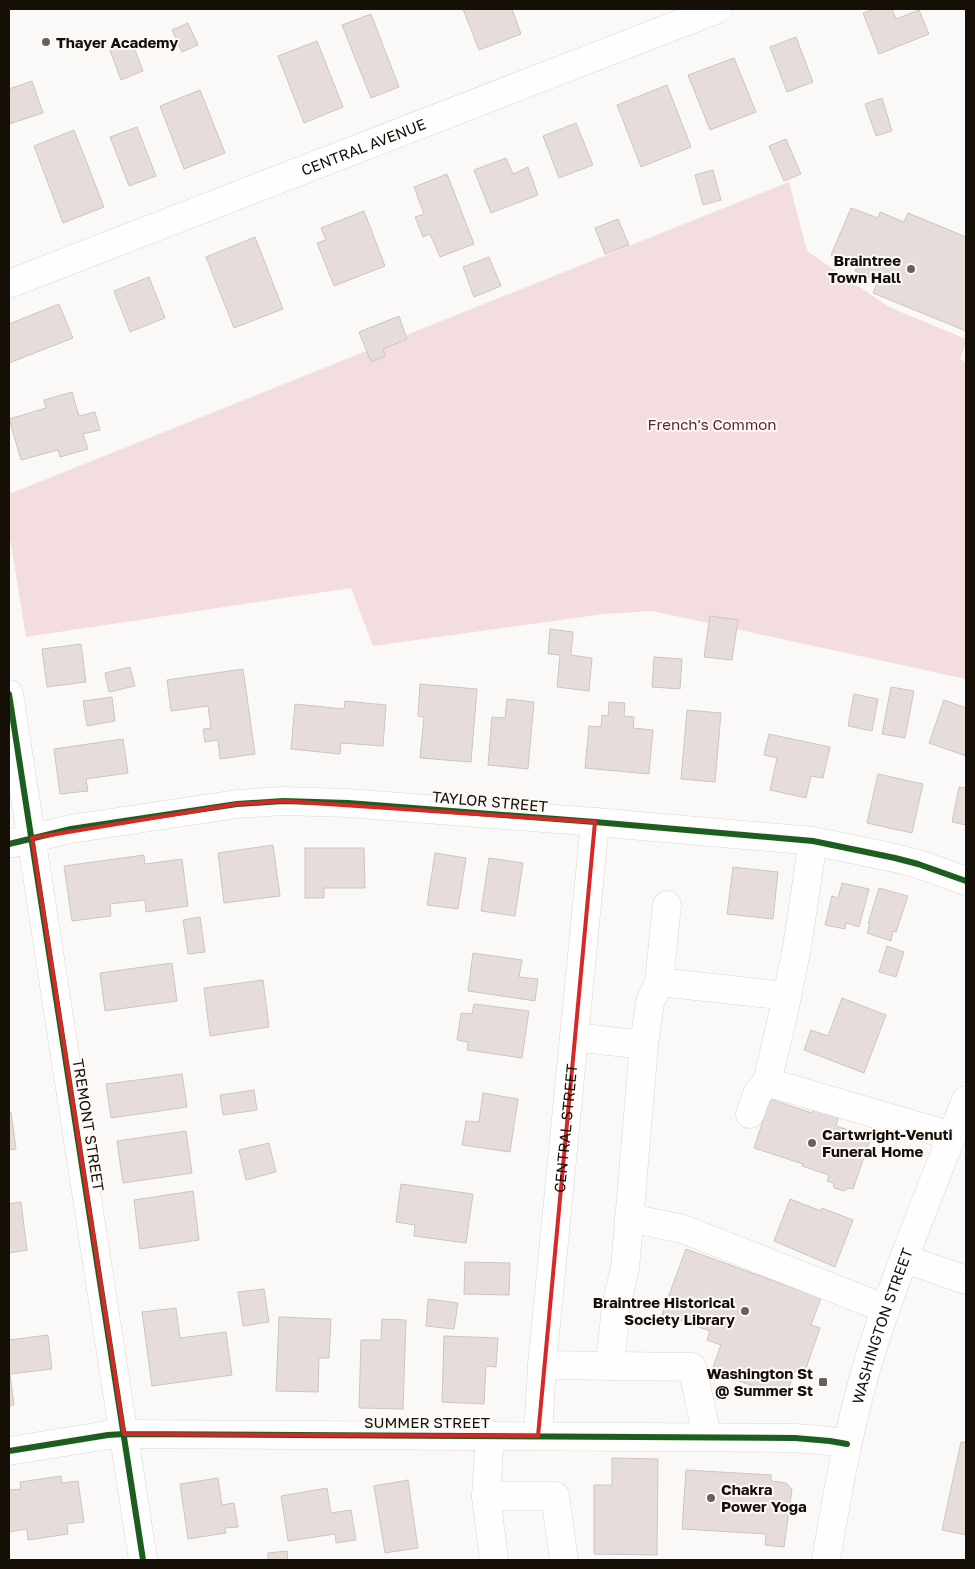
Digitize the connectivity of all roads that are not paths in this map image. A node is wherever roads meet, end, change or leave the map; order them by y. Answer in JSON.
{"nodes":[{"id":1,"x":718,"y":9,"type":"edge"},
{"id":2,"x":9,"y":284,"type":"edge"},
{"id":3,"x":9,"y":694,"type":"edge"},
{"id":4,"x":596,"y":822,"type":"junction"},
{"id":5,"x":20,"y":841,"type":"edge"},
{"id":6,"x":813,"y":842,"type":"junction"},
{"id":7,"x":966,"y":881,"type":"edge"},
{"id":8,"x":667,"y":905,"type":"dead end"},
{"id":9,"x":659,"y":982,"type":"junction"},
{"id":10,"x":787,"y":996,"type":"junction"},
{"id":11,"x":574,"y":1037,"type":"junction"},
{"id":12,"x":644,"y":1045,"type":"junction"},
{"id":13,"x":767,"y":1082,"type":"junction"},
{"id":14,"x":966,"y":1100,"type":"edge"},
{"id":15,"x":750,"y":1114,"type":"dead end"},
{"id":16,"x":952,"y":1136,"type":"junction"},
{"id":17,"x":629,"y":1218,"type":"junction"},
{"id":18,"x":905,"y":1259,"type":"junction"},
{"id":19,"x":966,"y":1280,"type":"edge"},
{"id":20,"x":886,"y":1309,"type":"junction"},
{"id":21,"x":542,"y":1365,"type":"junction"},
{"id":22,"x":610,"y":1366,"type":"junction"},
{"id":23,"x":124,"y":1434,"type":"junction"},
{"id":24,"x":490,"y":1435,"type":"junction"},
{"id":25,"x":538,"y":1436,"type":"junction"},
{"id":26,"x":704,"y":1437,"type":"junction"},
{"id":27,"x":846,"y":1444,"type":"junction"},
{"id":28,"x":9,"y":1451,"type":"edge"},
{"id":29,"x":486,"y":1496,"type":"junction"},
{"id":30,"x":143,"y":1560,"type":"edge"},
{"id":31,"x":494,"y":1560,"type":"edge"},
{"id":32,"x":564,"y":1560,"type":"edge"},
{"id":33,"x":826,"y":1560,"type":"edge"}],
"edges":[{"from":1,"to":2,"type":"street","name":"CENTRAL AVENUE"},
{"from":3,"to":5,"type":"street","name":"TREMONT STREET"},
{"from":4,"to":5,"type":"street","name":"TAYLOR STREET"},
{"from":4,"to":6,"type":"street","name":"TAYLOR STREET"},
{"from":4,"to":11,"type":"street","name":"CENTRAL STREET"},
{"from":5,"to":23,"type":"street","name":"TREMONT STREET"},
{"from":6,"to":7,"type":"street","name":"TAYLOR STREET"},
{"from":6,"to":10,"type":"street"},
{"from":8,"to":9,"type":"street"},
{"from":9,"to":10,"type":"street"},
{"from":9,"to":12,"type":"street"},
{"from":10,"to":13,"type":"street"},
{"from":11,"to":12,"type":"street"},
{"from":11,"to":21,"type":"street","name":"CENTRAL STREET"},
{"from":12,"to":17,"type":"street"},
{"from":13,"to":15,"type":"street"},
{"from":13,"to":16,"type":"street"},
{"from":14,"to":16,"type":"street","name":"WASHINGTON STREET"},
{"from":16,"to":18,"type":"street","name":"WASHINGTON STREET"},
{"from":17,"to":20,"type":"street"},
{"from":17,"to":22,"type":"street"},
{"from":18,"to":19,"type":"street"},
{"from":18,"to":20,"type":"street","name":"WASHINGTON STREET"},
{"from":20,"to":27,"type":"street","name":"WASHINGTON STREET"},
{"from":21,"to":22,"type":"street"},
{"from":21,"to":25,"type":"street","name":"CENTRAL STREET"},
{"from":22,"to":26,"type":"street"},
{"from":23,"to":24,"type":"street","name":"SUMMER STREET"},
{"from":23,"to":28,"type":"street","name":"SUMMER STREET"},
{"from":23,"to":30,"type":"street","name":"TREMONT STREET"},
{"from":24,"to":25,"type":"street","name":"SUMMER STREET"},
{"from":24,"to":29,"type":"street"},
{"from":25,"to":26,"type":"street","name":"SUMMER STREET"},
{"from":26,"to":27,"type":"street","name":"SUMMER STREET"},
{"from":27,"to":33,"type":"street","name":"WASHINGTON STREET"},
{"from":29,"to":31,"type":"street"},
{"from":29,"to":32,"type":"street"}]}
